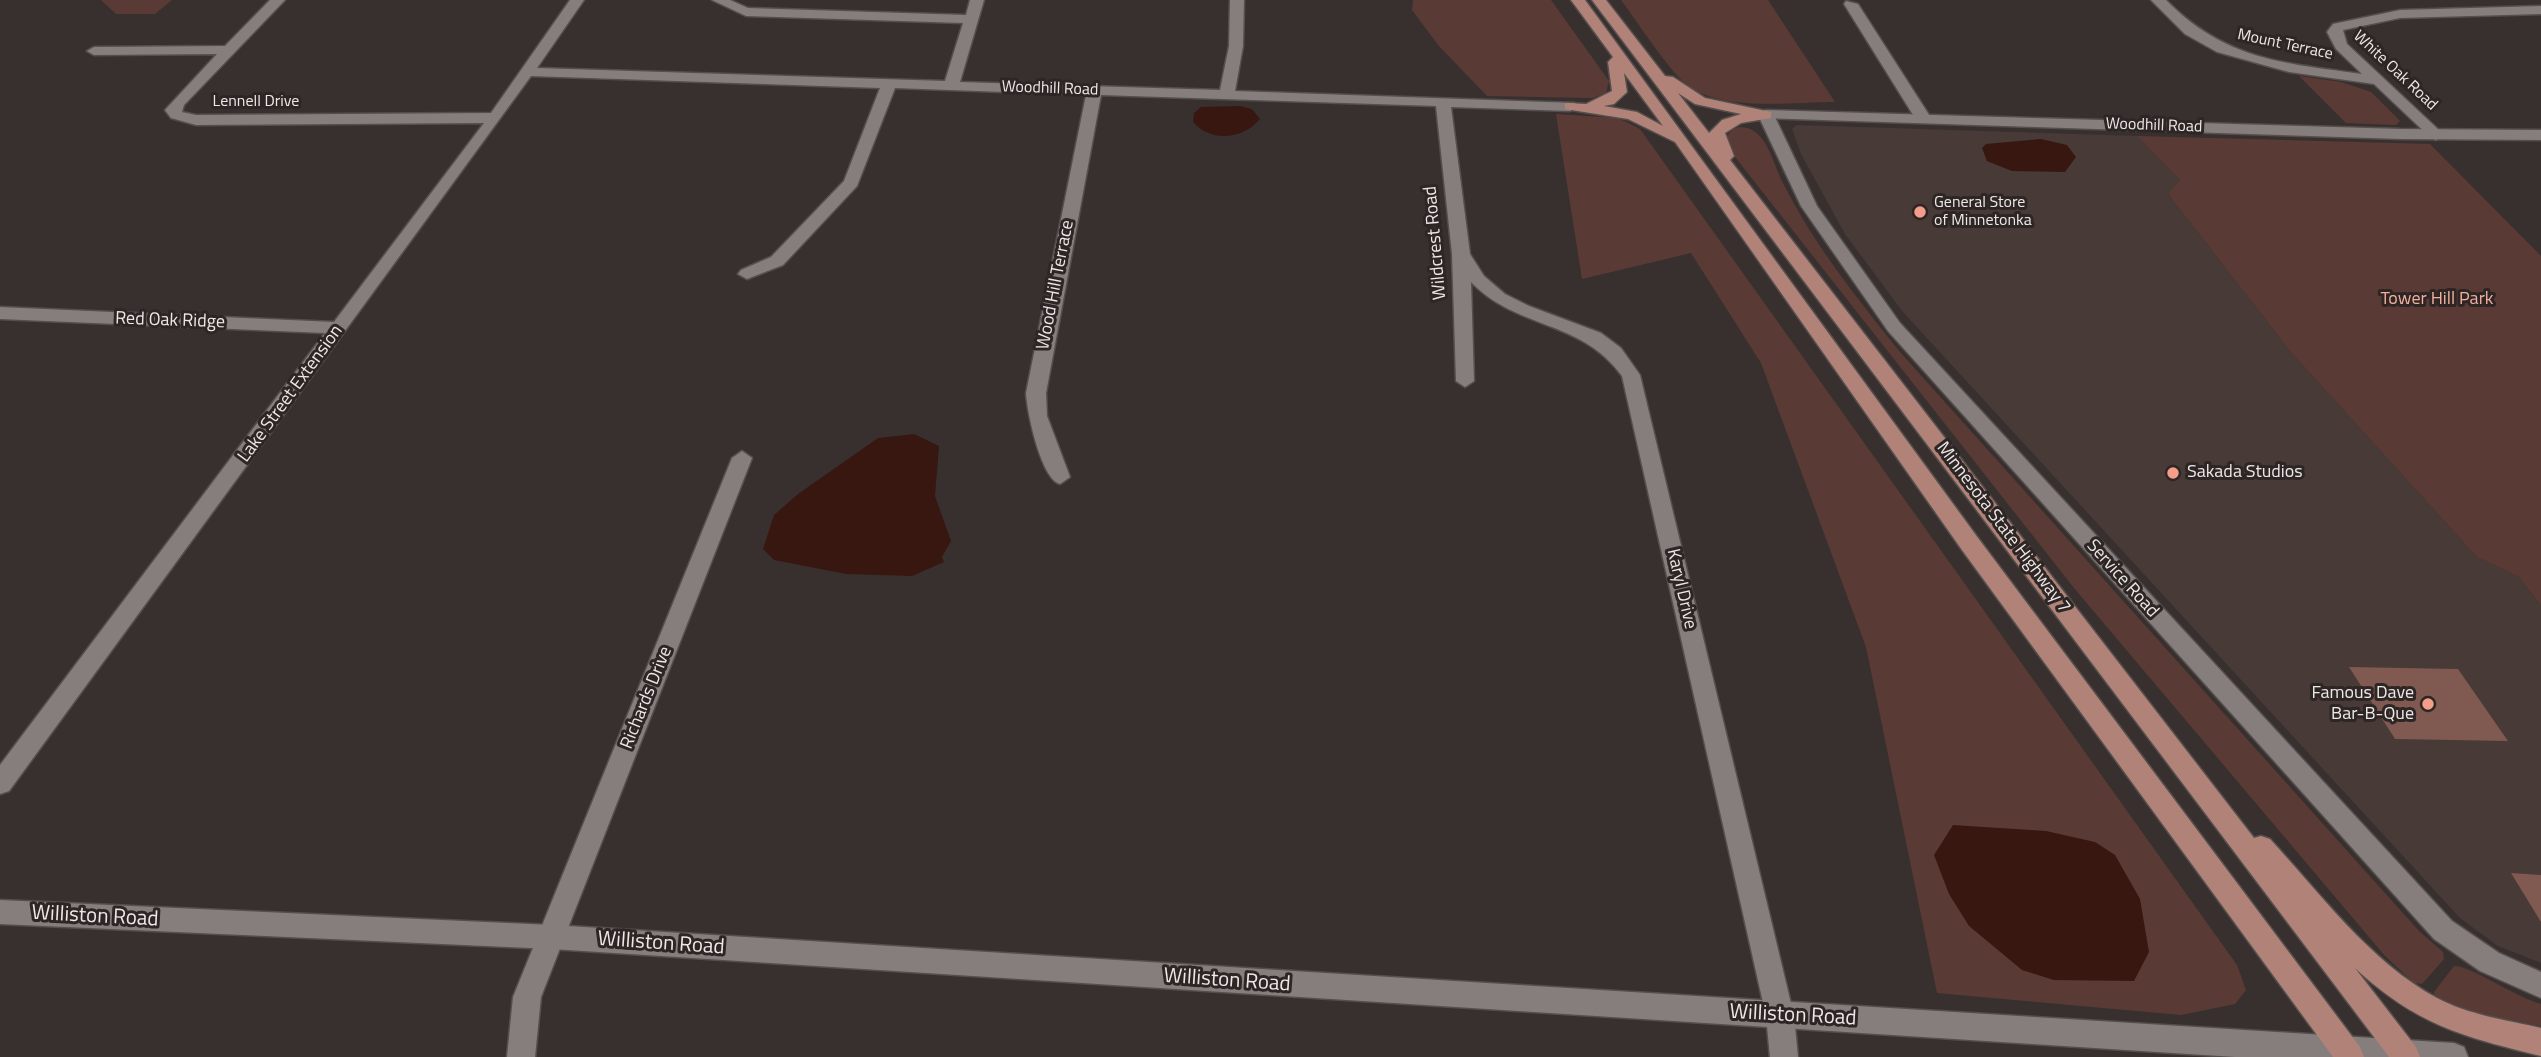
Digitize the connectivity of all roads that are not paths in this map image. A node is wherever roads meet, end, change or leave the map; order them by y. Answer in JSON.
{"nodes":[{"id":1,"x":278,"y":0,"type":"edge"},
{"id":2,"x":577,"y":0,"type":"edge"},
{"id":3,"x":719,"y":0,"type":"edge"},
{"id":4,"x":977,"y":0,"type":"edge"},
{"id":5,"x":1237,"y":0,"type":"edge"},
{"id":6,"x":1578,"y":0,"type":"edge"},
{"id":7,"x":1599,"y":0,"type":"edge"},
{"id":8,"x":2158,"y":0,"type":"edge"},
{"id":9,"x":2516,"y":0,"type":"edge"},
{"id":10,"x":1851,"y":4,"type":"dead end"},
{"id":11,"x":2536,"y":10,"type":"edge"},
{"id":12,"x":971,"y":19,"type":"junction"},
{"id":13,"x":228,"y":50,"type":"junction"},
{"id":14,"x":94,"y":51,"type":"dead end"},
{"id":15,"x":1621,"y":59,"type":"junction"},
{"id":16,"x":1646,"y":62,"type":"junction"},
{"id":17,"x":529,"y":72,"type":"junction"},
{"id":18,"x":2379,"y":81,"type":"junction"},
{"id":19,"x":889,"y":83,"type":"junction"},
{"id":20,"x":951,"y":84,"type":"junction"},
{"id":21,"x":1094,"y":90,"type":"junction"},
{"id":22,"x":1227,"y":95,"type":"junction"},
{"id":23,"x":1443,"y":103,"type":"junction"},
{"id":24,"x":1570,"y":106,"type":"junction"},
{"id":25,"x":1766,"y":115,"type":"junction"},
{"id":26,"x":495,"y":118,"type":"junction"},
{"id":27,"x":1923,"y":118,"type":"junction"},
{"id":28,"x":2436,"y":135,"type":"junction"},
{"id":29,"x":2540,"y":136,"type":"edge"},
{"id":30,"x":1682,"y":144,"type":"junction"},
{"id":31,"x":1741,"y":186,"type":"junction"},
{"id":32,"x":1461,"y":254,"type":"junction"},
{"id":33,"x":747,"y":274,"type":"dead end"},
{"id":34,"x":0,"y":313,"type":"edge"},
{"id":35,"x":340,"y":328,"type":"junction"},
{"id":36,"x":1465,"y":381,"type":"dead end"},
{"id":37,"x":742,"y":458,"type":"dead end"},
{"id":38,"x":1060,"y":477,"type":"dead end"},
{"id":39,"x":2181,"y":762,"type":"junction"},
{"id":40,"x":0,"y":784,"type":"edge"},
{"id":41,"x":0,"y":912,"type":"edge"},
{"id":42,"x":552,"y":937,"type":"junction"},
{"id":43,"x":2541,"y":985,"type":"edge"},
{"id":44,"x":1780,"y":1016,"type":"junction"},
{"id":45,"x":2541,"y":1042,"type":"edge"},
{"id":46,"x":2347,"y":1053,"type":"edge"},
{"id":47,"x":2405,"y":1056,"type":"edge"},
{"id":48,"x":521,"y":1057,"type":"edge"},
{"id":49,"x":1784,"y":1057,"type":"edge"},
{"id":50,"x":2454,"y":1057,"type":"edge"}],
"edges":[{"from":1,"to":13,"type":"street","name":"Lennell Drive"},
{"from":2,"to":17,"type":"street","name":"Lake Street Extension"},
{"from":3,"to":12,"type":"street"},
{"from":4,"to":12,"type":"street"},
{"from":5,"to":22,"type":"street"},
{"from":6,"to":15,"type":"main road","name":"Minnesota State Highway 7"},
{"from":7,"to":16,"type":"main road","name":"Minnesota State Highway 7"},
{"from":8,"to":18,"type":"street","name":"Mount Terrace"},
{"from":9,"to":11,"type":"street"},
{"from":10,"to":27,"type":"street"},
{"from":11,"to":18,"type":"street","name":"White Oak Road"},
{"from":12,"to":20,"type":"street"},
{"from":13,"to":14,"type":"street"},
{"from":13,"to":26,"type":"street","name":"Lennell Drive"},
{"from":15,"to":24,"type":"main road"},
{"from":15,"to":30,"type":"main road","name":"Minnesota State Highway 7"},
{"from":16,"to":25,"type":"main road"},
{"from":16,"to":31,"type":"main road","name":"Minnesota State Highway 7"},
{"from":17,"to":19,"type":"street","name":"Woodhill Road"},
{"from":17,"to":26,"type":"street","name":"Lake Street Extension"},
{"from":18,"to":28,"type":"street","name":"White Oak Road"},
{"from":19,"to":20,"type":"street","name":"Woodhill Road"},
{"from":19,"to":33,"type":"street"},
{"from":20,"to":21,"type":"street","name":"Woodhill Road"},
{"from":21,"to":22,"type":"street","name":"Woodhill Road"},
{"from":21,"to":38,"type":"street","name":"Wood Hill Terrace"},
{"from":22,"to":23,"type":"street","name":"Woodhill Road"},
{"from":23,"to":24,"type":"street","name":"Woodhill Road"},
{"from":23,"to":32,"type":"street","name":"Wildcrest Road"},
{"from":24,"to":30,"type":"main road"},
{"from":25,"to":27,"type":"street","name":"Woodhill Road"},
{"from":25,"to":31,"type":"main road"},
{"from":25,"to":43,"type":"street","name":"Service Road"},
{"from":26,"to":35,"type":"street","name":"Lake Street Extension"},
{"from":27,"to":28,"type":"street","name":"Woodhill Road"},
{"from":28,"to":29,"type":"street","name":"Woodhill Road"},
{"from":30,"to":46,"type":"main road","name":"Minnesota State Highway 7"},
{"from":31,"to":39,"type":"main road","name":"Minnesota State Highway 7"},
{"from":32,"to":36,"type":"street","name":"Wildcrest Road"},
{"from":32,"to":44,"type":"street","name":"Karyl Drive"},
{"from":34,"to":35,"type":"street","name":"Red Oak Ridge"},
{"from":35,"to":40,"type":"street","name":"Lake Street Extension"},
{"from":37,"to":42,"type":"street","name":"Richards Drive"},
{"from":39,"to":45,"type":"main road"},
{"from":39,"to":47,"type":"main road","name":"Minnesota State Highway 7"},
{"from":41,"to":42,"type":"street","name":"Williston Road"},
{"from":42,"to":44,"type":"street","name":"Williston Road"},
{"from":42,"to":48,"type":"street","name":"Richards Drive"},
{"from":44,"to":46,"type":"street","name":"Williston Road"},
{"from":44,"to":49,"type":"street","name":"Karyl Drive"},
{"from":46,"to":47,"type":"street","name":"Williston Road"},
{"from":47,"to":50,"type":"street","name":"Williston Road"}]}
